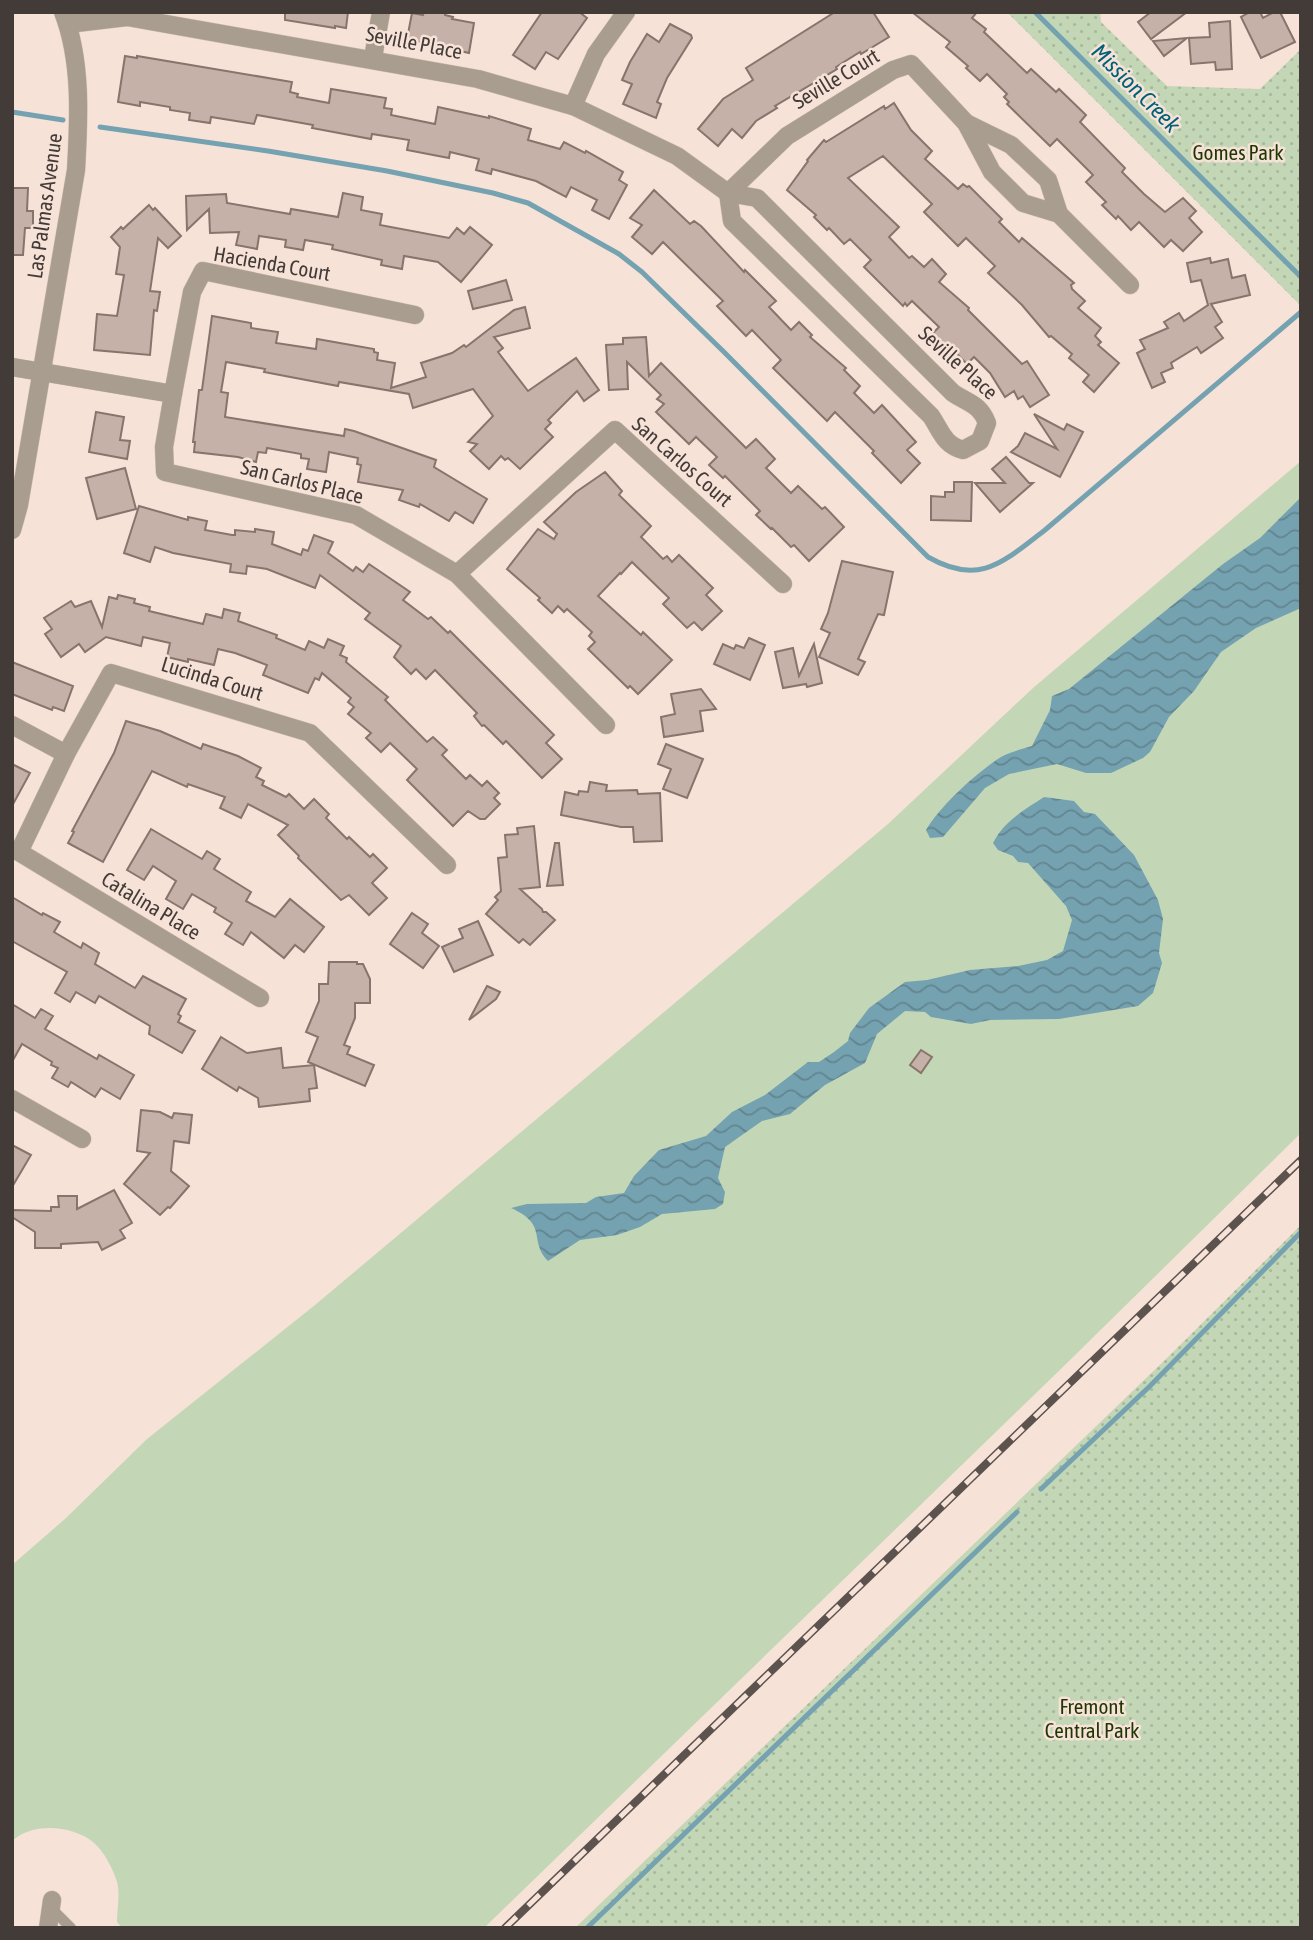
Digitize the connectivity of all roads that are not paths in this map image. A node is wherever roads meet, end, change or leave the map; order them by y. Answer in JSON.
{"nodes":[{"id":1,"x":381,"y":12,"type":"edge"},
{"id":2,"x":626,"y":12,"type":"edge"},
{"id":3,"x":66,"y":18,"type":"edge"},
{"id":4,"x":182,"y":19,"type":"edge"},
{"id":5,"x":373,"y":58,"type":"junction"},
{"id":6,"x":573,"y":106,"type":"junction"},
{"id":7,"x":966,"y":123,"type":"junction"},
{"id":8,"x":727,"y":193,"type":"junction"},
{"id":9,"x":1059,"y":215,"type":"junction"},
{"id":10,"x":1130,"y":285,"type":"dead end"},
{"id":11,"x":415,"y":315,"type":"dead end"},
{"id":12,"x":12,"y":367,"type":"edge"},
{"id":13,"x":42,"y":372,"type":"junction"},
{"id":14,"x":173,"y":394,"type":"junction"},
{"id":15,"x":12,"y":530,"type":"edge"},
{"id":16,"x":457,"y":574,"type":"junction"},
{"id":17,"x":783,"y":584,"type":"dead end"},
{"id":18,"x":12,"y":725,"type":"edge"},
{"id":19,"x":606,"y":725,"type":"dead end"},
{"id":20,"x":66,"y":754,"type":"junction"},
{"id":21,"x":19,"y":852,"type":"joint"},
{"id":22,"x":447,"y":864,"type":"dead end"},
{"id":23,"x":260,"y":998,"type":"dead end"},
{"id":24,"x":12,"y":1099,"type":"edge"},
{"id":25,"x":82,"y":1139,"type":"dead end"},
{"id":26,"x":51,"y":1904,"type":"joint"},
{"id":27,"x":48,"y":1928,"type":"edge"},
{"id":28,"x":71,"y":1928,"type":"edge"}],
"edges":[{"from":1,"to":5,"type":"street"},
{"from":2,"to":6,"type":"street"},
{"from":3,"to":4,"type":"street","name":"Seville Place"},
{"from":3,"to":13,"type":"street","name":"Las Palmas Avenue"},
{"from":4,"to":5,"type":"street","name":"Seville Place"},
{"from":5,"to":6,"type":"street","name":"Seville Place"},
{"from":6,"to":8,"type":"street","name":"Seville Place"},
{"from":7,"to":8,"type":"street","name":"Seville Court"},
{"from":7,"to":9,"type":"street","name":"Seville Court"},
{"from":7,"to":9,"type":"street","name":"Seville Court"},
{"from":8,"to":8,"type":"street","name":"Seville Place"},
{"from":9,"to":10,"type":"street","name":"Seville Court"},
{"from":11,"to":14,"type":"street","name":"Hacienda Court"},
{"from":12,"to":13,"type":"street"},
{"from":13,"to":14,"type":"street"},
{"from":13,"to":15,"type":"street","name":"Las Palmas Avenue"},
{"from":14,"to":16,"type":"street","name":"San Carlos Place"},
{"from":16,"to":17,"type":"street","name":"San Carlos Court"},
{"from":16,"to":19,"type":"street","name":"San Carlos Place"},
{"from":18,"to":20,"type":"street"},
{"from":20,"to":21,"type":"street","name":"Lucinda Court"},
{"from":20,"to":22,"type":"street","name":"Lucinda Court"},
{"from":21,"to":23,"type":"street","name":"Catalina Place"},
{"from":24,"to":25,"type":"street"},
{"from":26,"to":27,"type":"street"},
{"from":26,"to":28,"type":"lane"}]}
